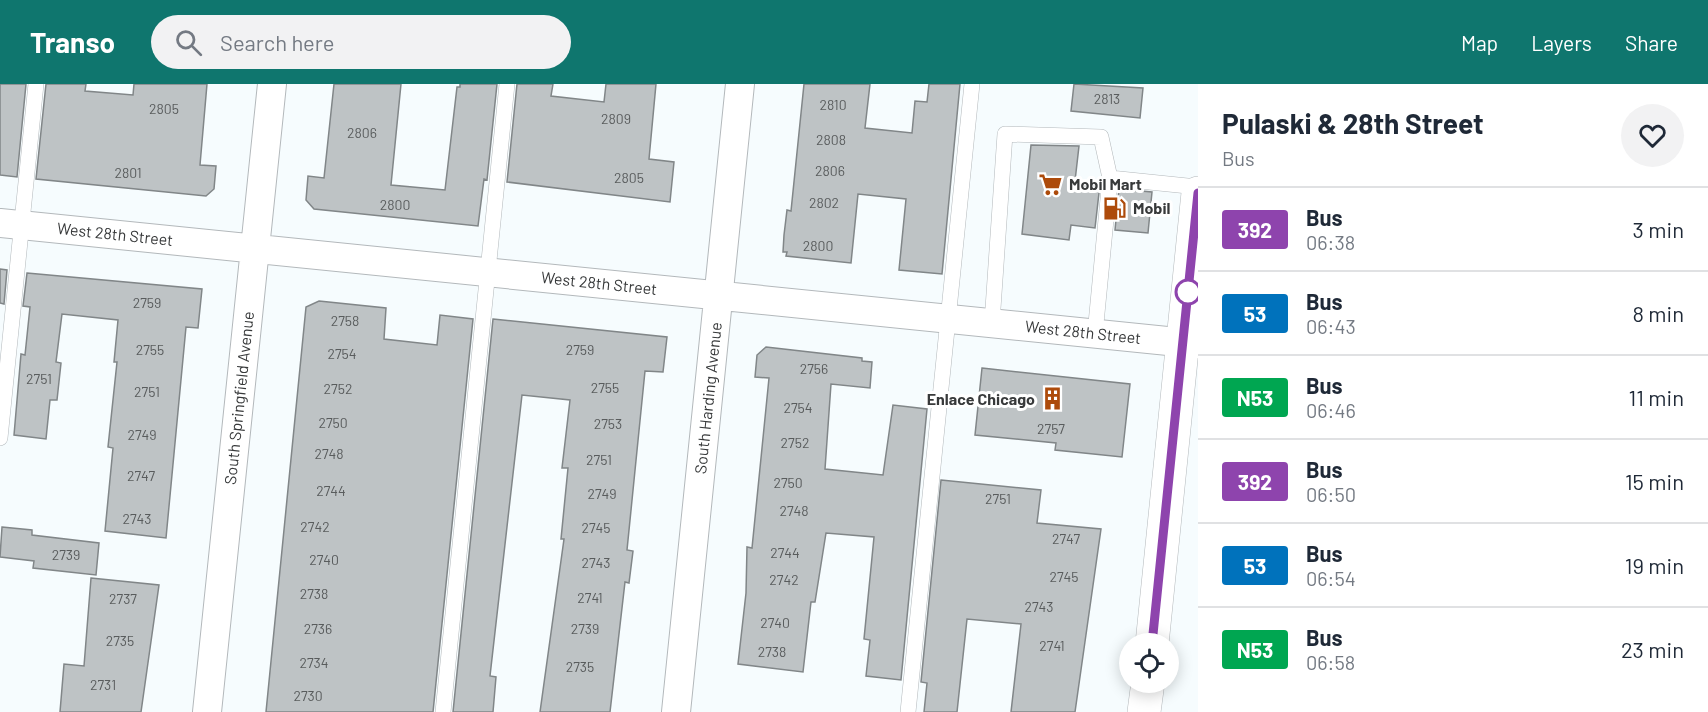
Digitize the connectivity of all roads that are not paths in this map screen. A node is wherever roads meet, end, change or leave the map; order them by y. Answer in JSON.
{"nodes":[{"id":1,"x":36,"y":84,"type":"edge"},
{"id":2,"x":272,"y":84,"type":"edge"},
{"id":3,"x":507,"y":84,"type":"edge"},
{"id":4,"x":740,"y":84,"type":"edge"},
{"id":5,"x":972,"y":84,"type":"edge"},
{"id":6,"x":1110,"y":178,"type":"junction"},
{"id":7,"x":1198,"y":187,"type":"edge"},
{"id":8,"x":1198,"y":193,"type":"edge"},
{"id":9,"x":11,"y":224,"type":"edge"},
{"id":10,"x":255,"y":249,"type":"junction"},
{"id":11,"x":488,"y":272,"type":"junction"},
{"id":12,"x":719,"y":295,"type":"junction"},
{"id":13,"x":948,"y":319,"type":"junction"},
{"id":14,"x":992,"y":323,"type":"junction"},
{"id":15,"x":1095,"y":334,"type":"junction"},
{"id":16,"x":1190,"y":343,"type":"edge"},
{"id":17,"x":0,"y":438,"type":"edge"},
{"id":18,"x":1153,"y":633,"type":"edge"},
{"id":19,"x":1147,"y":693,"type":"edge"},
{"id":20,"x":207,"y":712,"type":"edge"},
{"id":21,"x":443,"y":712,"type":"edge"},
{"id":22,"x":676,"y":712,"type":"edge"},
{"id":23,"x":908,"y":712,"type":"edge"},
{"id":24,"x":1144,"y":712,"type":"edge"}],
"edges":[{"from":1,"to":9,"type":"lane"},
{"from":2,"to":10,"type":"street","name":"South Springfield Avenue"},
{"from":3,"to":11,"type":"lane"},
{"from":4,"to":12,"type":"street","name":"South Harding Avenue"},
{"from":5,"to":13,"type":"lane"},
{"from":6,"to":7,"type":"lane"},
{"from":6,"to":14,"type":"lane"},
{"from":6,"to":15,"type":"lane"},
{"from":8,"to":16,"type":"main road"},
{"from":9,"to":10,"type":"street","name":"West 28th Street"},
{"from":9,"to":17,"type":"lane"},
{"from":10,"to":11,"type":"street","name":"West 28th Street"},
{"from":10,"to":20,"type":"street","name":"South Springfield Avenue"},
{"from":11,"to":12,"type":"street","name":"West 28th Street"},
{"from":11,"to":21,"type":"lane"},
{"from":12,"to":13,"type":"street","name":"West 28th Street"},
{"from":12,"to":22,"type":"street","name":"South Harding Avenue"},
{"from":13,"to":14,"type":"street","name":"West 28th Street"},
{"from":13,"to":23,"type":"lane"},
{"from":14,"to":15,"type":"street","name":"West 28th Street"},
{"from":15,"to":16,"type":"street","name":"West 28th Street"},
{"from":16,"to":18,"type":"main road"},
{"from":19,"to":24,"type":"main road"}]}
